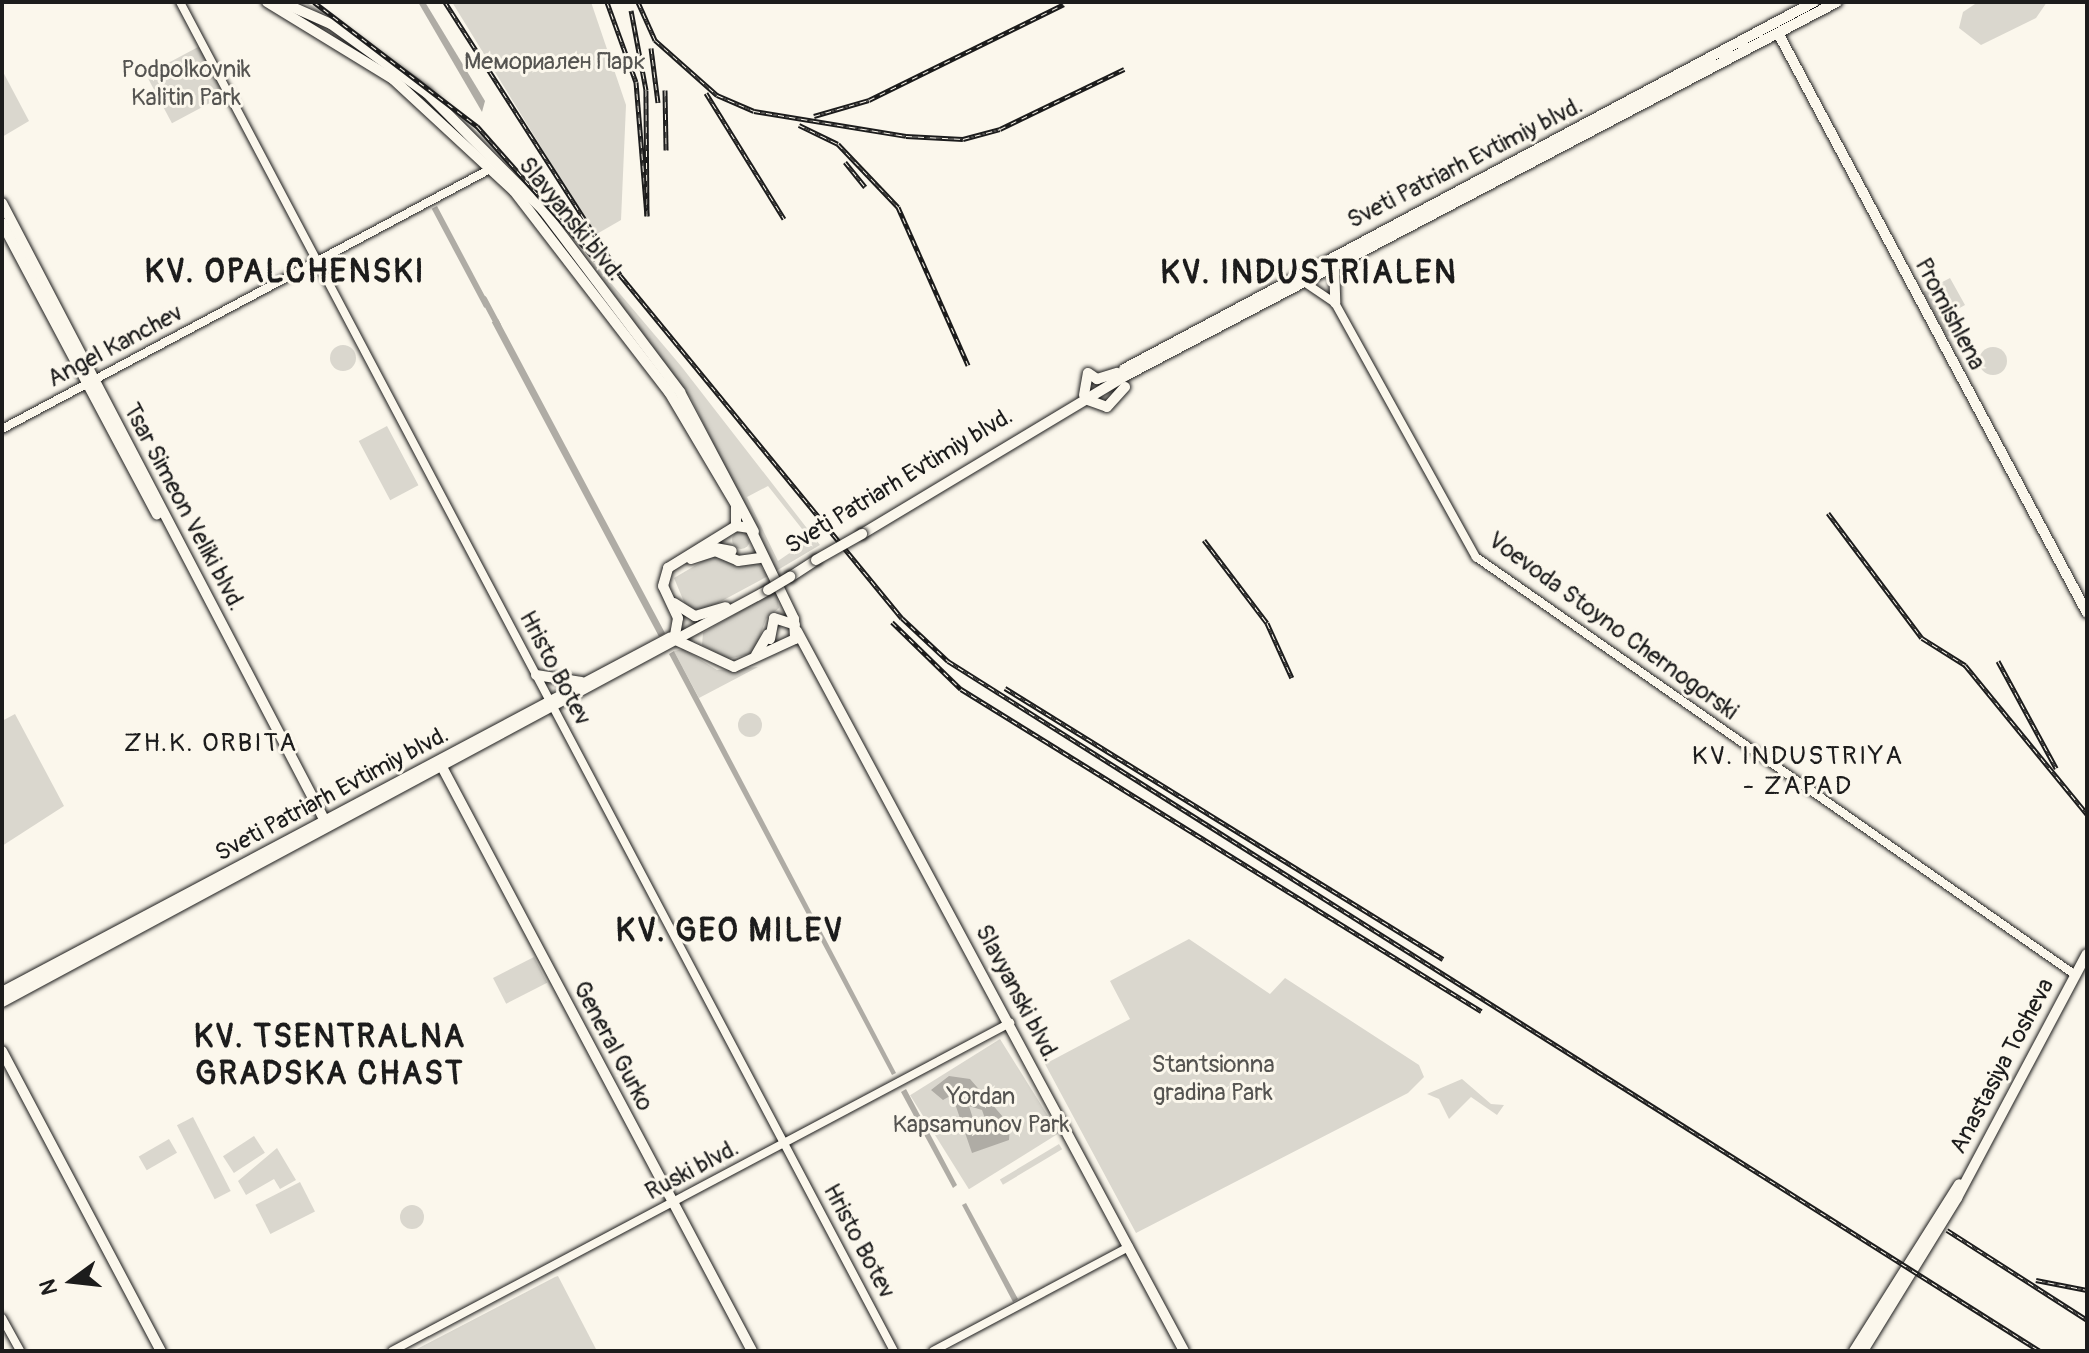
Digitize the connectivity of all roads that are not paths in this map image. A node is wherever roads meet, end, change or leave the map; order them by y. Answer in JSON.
{"nodes":[{"id":1,"x":267,"y":2,"type":"edge"},
{"id":2,"x":281,"y":2,"type":"edge"},
{"id":3,"x":298,"y":2,"type":"edge"},
{"id":4,"x":1814,"y":2,"type":"edge"},
{"id":5,"x":1837,"y":2,"type":"edge"},
{"id":6,"x":180,"y":3,"type":"edge"},
{"id":7,"x":1791,"y":15,"type":"junction"},
{"id":8,"x":331,"y":24,"type":"junction"},
{"id":9,"x":1760,"y":32,"type":"junction"},
{"id":10,"x":1778,"y":33,"type":"junction"},
{"id":11,"x":497,"y":166,"type":"junction"},
{"id":12,"x":2,"y":203,"type":"edge"},
{"id":13,"x":2,"y":223,"type":"edge"},
{"id":14,"x":317,"y":261,"type":"junction"},
{"id":15,"x":1334,"y":265,"type":"junction"},
{"id":16,"x":34,"y":273,"type":"junction"},
{"id":17,"x":1299,"y":278,"type":"junction"},
{"id":18,"x":1335,"y":303,"type":"junction"},
{"id":19,"x":1117,"y":373,"type":"junction"},
{"id":20,"x":91,"y":382,"type":"junction"},
{"id":21,"x":1125,"y":387,"type":"dead end"},
{"id":22,"x":1086,"y":398,"type":"junction"},
{"id":23,"x":2,"y":429,"type":"edge"},
{"id":24,"x":733,"y":529,"type":"junction"},
{"id":25,"x":755,"y":536,"type":"junction"},
{"id":26,"x":732,"y":551,"type":"junction"},
{"id":27,"x":744,"y":554,"type":"junction"},
{"id":28,"x":764,"y":561,"type":"junction"},
{"id":29,"x":682,"y":562,"type":"junction"},
{"id":30,"x":766,"y":587,"type":"junction"},
{"id":31,"x":784,"y":596,"type":"junction"},
{"id":32,"x":726,"y":607,"type":"junction"},
{"id":33,"x":2087,"y":613,"type":"edge"},
{"id":34,"x":779,"y":616,"type":"junction"},
{"id":35,"x":698,"y":629,"type":"junction"},
{"id":36,"x":796,"y":629,"type":"junction"},
{"id":37,"x":768,"y":634,"type":"junction"},
{"id":38,"x":671,"y":641,"type":"junction"},
{"id":39,"x":785,"y":645,"type":"junction"},
{"id":40,"x":815,"y":654,"type":"junction"},
{"id":41,"x":536,"y":675,"type":"junction"},
{"id":42,"x":587,"y":682,"type":"junction"},
{"id":43,"x":552,"y":706,"type":"junction"},
{"id":44,"x":441,"y":764,"type":"junction"},
{"id":45,"x":325,"y":826,"type":"junction"},
{"id":46,"x":2087,"y":954,"type":"edge"},
{"id":47,"x":2074,"y":974,"type":"junction"},
{"id":48,"x":2,"y":992,"type":"edge"},
{"id":49,"x":2,"y":1002,"type":"edge"},
{"id":50,"x":1010,"y":1023,"type":"junction"},
{"id":51,"x":2,"y":1051,"type":"edge"},
{"id":52,"x":784,"y":1143,"type":"junction"},
{"id":53,"x":1966,"y":1177,"type":"junction"},
{"id":54,"x":673,"y":1202,"type":"junction"},
{"id":55,"x":1129,"y":1247,"type":"junction"},
{"id":56,"x":2,"y":1318,"type":"edge"},
{"id":57,"x":20,"y":1351,"type":"edge"},
{"id":58,"x":161,"y":1351,"type":"edge"},
{"id":59,"x":392,"y":1351,"type":"edge"},
{"id":60,"x":752,"y":1351,"type":"edge"},
{"id":61,"x":894,"y":1351,"type":"edge"},
{"id":62,"x":933,"y":1351,"type":"edge"},
{"id":63,"x":1184,"y":1351,"type":"edge"},
{"id":64,"x":1854,"y":1351,"type":"edge"},
{"id":65,"x":1863,"y":1351,"type":"edge"}],
"edges":[{"from":1,"to":11,"type":"main road","name":"Slavyanski blvd."},
{"from":2,"to":8,"type":"main road","name":"Slavyanski blvd."},
{"from":3,"to":8,"type":"main road"},
{"from":4,"to":7,"type":"main road","name":"Sveti Patriarh Evtimiy blvd."},
{"from":5,"to":10,"type":"main road","name":"Sveti Patriarh Evtimiy blvd."},
{"from":6,"to":14,"type":"street","name":"Hristo Botev"},
{"from":7,"to":9,"type":"main road","name":"Sveti Patriarh Evtimiy blvd."},
{"from":7,"to":10,"type":"main road"},
{"from":8,"to":11,"type":"main road","name":"Slavyanski blvd."},
{"from":9,"to":10,"type":"main road"},
{"from":9,"to":17,"type":"main road","name":"Sveti Patriarh Evtimiy blvd."},
{"from":10,"to":15,"type":"main road","name":"Sveti Patriarh Evtimiy blvd."},
{"from":10,"to":33,"type":"main road","name":"Promishlena"},
{"from":11,"to":14,"type":"street","name":"Angel Kanchev"},
{"from":11,"to":24,"type":"main road","name":"Slavyanski blvd."},
{"from":11,"to":25,"type":"main road","name":"Slavyanski blvd."},
{"from":12,"to":16,"type":"main road","name":"Tsar Simeon Veliki blvd."},
{"from":13,"to":16,"type":"main road","name":"Tsar Simeon Veliki blvd."},
{"from":14,"to":20,"type":"street","name":"Angel Kanchev"},
{"from":14,"to":41,"type":"street","name":"Hristo Botev"},
{"from":15,"to":17,"type":"main road","name":"Sveti Patriarh Evtimiy blvd."},
{"from":15,"to":18,"type":"main road"},
{"from":16,"to":20,"type":"main road","name":"Tsar Simeon Veliki blvd."},
{"from":17,"to":18,"type":"street","name":"Voevoda Stoyno Chernogorski"},
{"from":17,"to":19,"type":"main road","name":"Sveti Patriarh Evtimiy blvd."},
{"from":17,"to":22,"type":"main road","name":"Sveti Patriarh Evtimiy blvd."},
{"from":18,"to":47,"type":"street","name":"Voevoda Stoyno Chernogorski"},
{"from":19,"to":22,"type":"main road","name":"Sveti Patriarh Evtimiy blvd."},
{"from":19,"to":22,"type":"main road"},
{"from":20,"to":23,"type":"street","name":"Angel Kanchev"},
{"from":20,"to":45,"type":"main road","name":"Tsar Simeon Veliki blvd."},
{"from":21,"to":22,"type":"main road"},
{"from":22,"to":30,"type":"main road","name":"Sveti Patriarh Evtimiy blvd.","bridge":true},
{"from":24,"to":25,"type":"main road"},
{"from":24,"to":26,"type":"main road","name":"Slavyanski blvd."},
{"from":24,"to":38,"type":"main road"},
{"from":25,"to":27,"type":"main road"},
{"from":25,"to":28,"type":"main road","name":"Slavyanski blvd."},
{"from":26,"to":27,"type":"main road"},
{"from":26,"to":29,"type":"main road"},
{"from":27,"to":28,"type":"main road"},
{"from":28,"to":29,"type":"main road"},
{"from":28,"to":31,"type":"main road","name":"Slavyanski blvd."},
{"from":29,"to":32,"type":"main road"},
{"from":30,"to":32,"type":"main road","name":"Sveti Patriarh Evtimiy blvd."},
{"from":30,"to":35,"type":"main road","name":"Sveti Patriarh Evtimiy blvd."},
{"from":31,"to":34,"type":"main road"},
{"from":31,"to":36,"type":"main road","name":"Slavyanski blvd."},
{"from":32,"to":38,"type":"main road","name":"Sveti Patriarh Evtimiy blvd."},
{"from":34,"to":36,"type":"main road"},
{"from":34,"to":37,"type":"main road"},
{"from":35,"to":37,"type":"main road"},
{"from":35,"to":38,"type":"main road","name":"Sveti Patriarh Evtimiy blvd."},
{"from":36,"to":39,"type":"main road"},
{"from":36,"to":40,"type":"main road","name":"Slavyanski blvd."},
{"from":37,"to":39,"type":"main road"},
{"from":38,"to":39,"type":"main road"},
{"from":38,"to":42,"type":"main road","name":"Sveti Patriarh Evtimiy blvd."},
{"from":38,"to":43,"type":"main road"},
{"from":39,"to":40,"type":"main road"},
{"from":40,"to":50,"type":"main road","name":"Slavyanski blvd."},
{"from":41,"to":42,"type":"main road"},
{"from":41,"to":43,"type":"street","name":"Hristo Botev"},
{"from":42,"to":43,"type":"main road","name":"Sveti Patriarh Evtimiy blvd."},
{"from":43,"to":44,"type":"main road","name":"Sveti Patriarh Evtimiy blvd."},
{"from":43,"to":52,"type":"street","name":"Hristo Botev"},
{"from":44,"to":45,"type":"main road","name":"Sveti Patriarh Evtimiy blvd."},
{"from":44,"to":54,"type":"main road","name":"General Gurko"},
{"from":45,"to":48,"type":"main road","name":"Sveti Patriarh Evtimiy blvd."},
{"from":45,"to":49,"type":"main road","name":"Sveti Patriarh Evtimiy blvd."},
{"from":46,"to":47,"type":"main road"},
{"from":47,"to":53,"type":"main road","name":"Anastasiya Tosheva"},
{"from":50,"to":52,"type":"street","name":"Ruski blvd."},
{"from":50,"to":55,"type":"main road","name":"Slavyanski blvd."},
{"from":51,"to":58,"type":"main road"},
{"from":52,"to":54,"type":"street","name":"Ruski blvd."},
{"from":52,"to":61,"type":"street","name":"Hristo Botev"},
{"from":53,"to":64,"type":"main road","name":"Anastasiya Tosheva"},
{"from":53,"to":65,"type":"main road","name":"Anastasiya Tosheva"},
{"from":54,"to":59,"type":"street","name":"Ruski blvd."},
{"from":54,"to":60,"type":"main road","name":"General Gurko"},
{"from":55,"to":62,"type":"street"},
{"from":55,"to":63,"type":"main road","name":"Slavyanski blvd."},
{"from":56,"to":57,"type":"street"}]}
